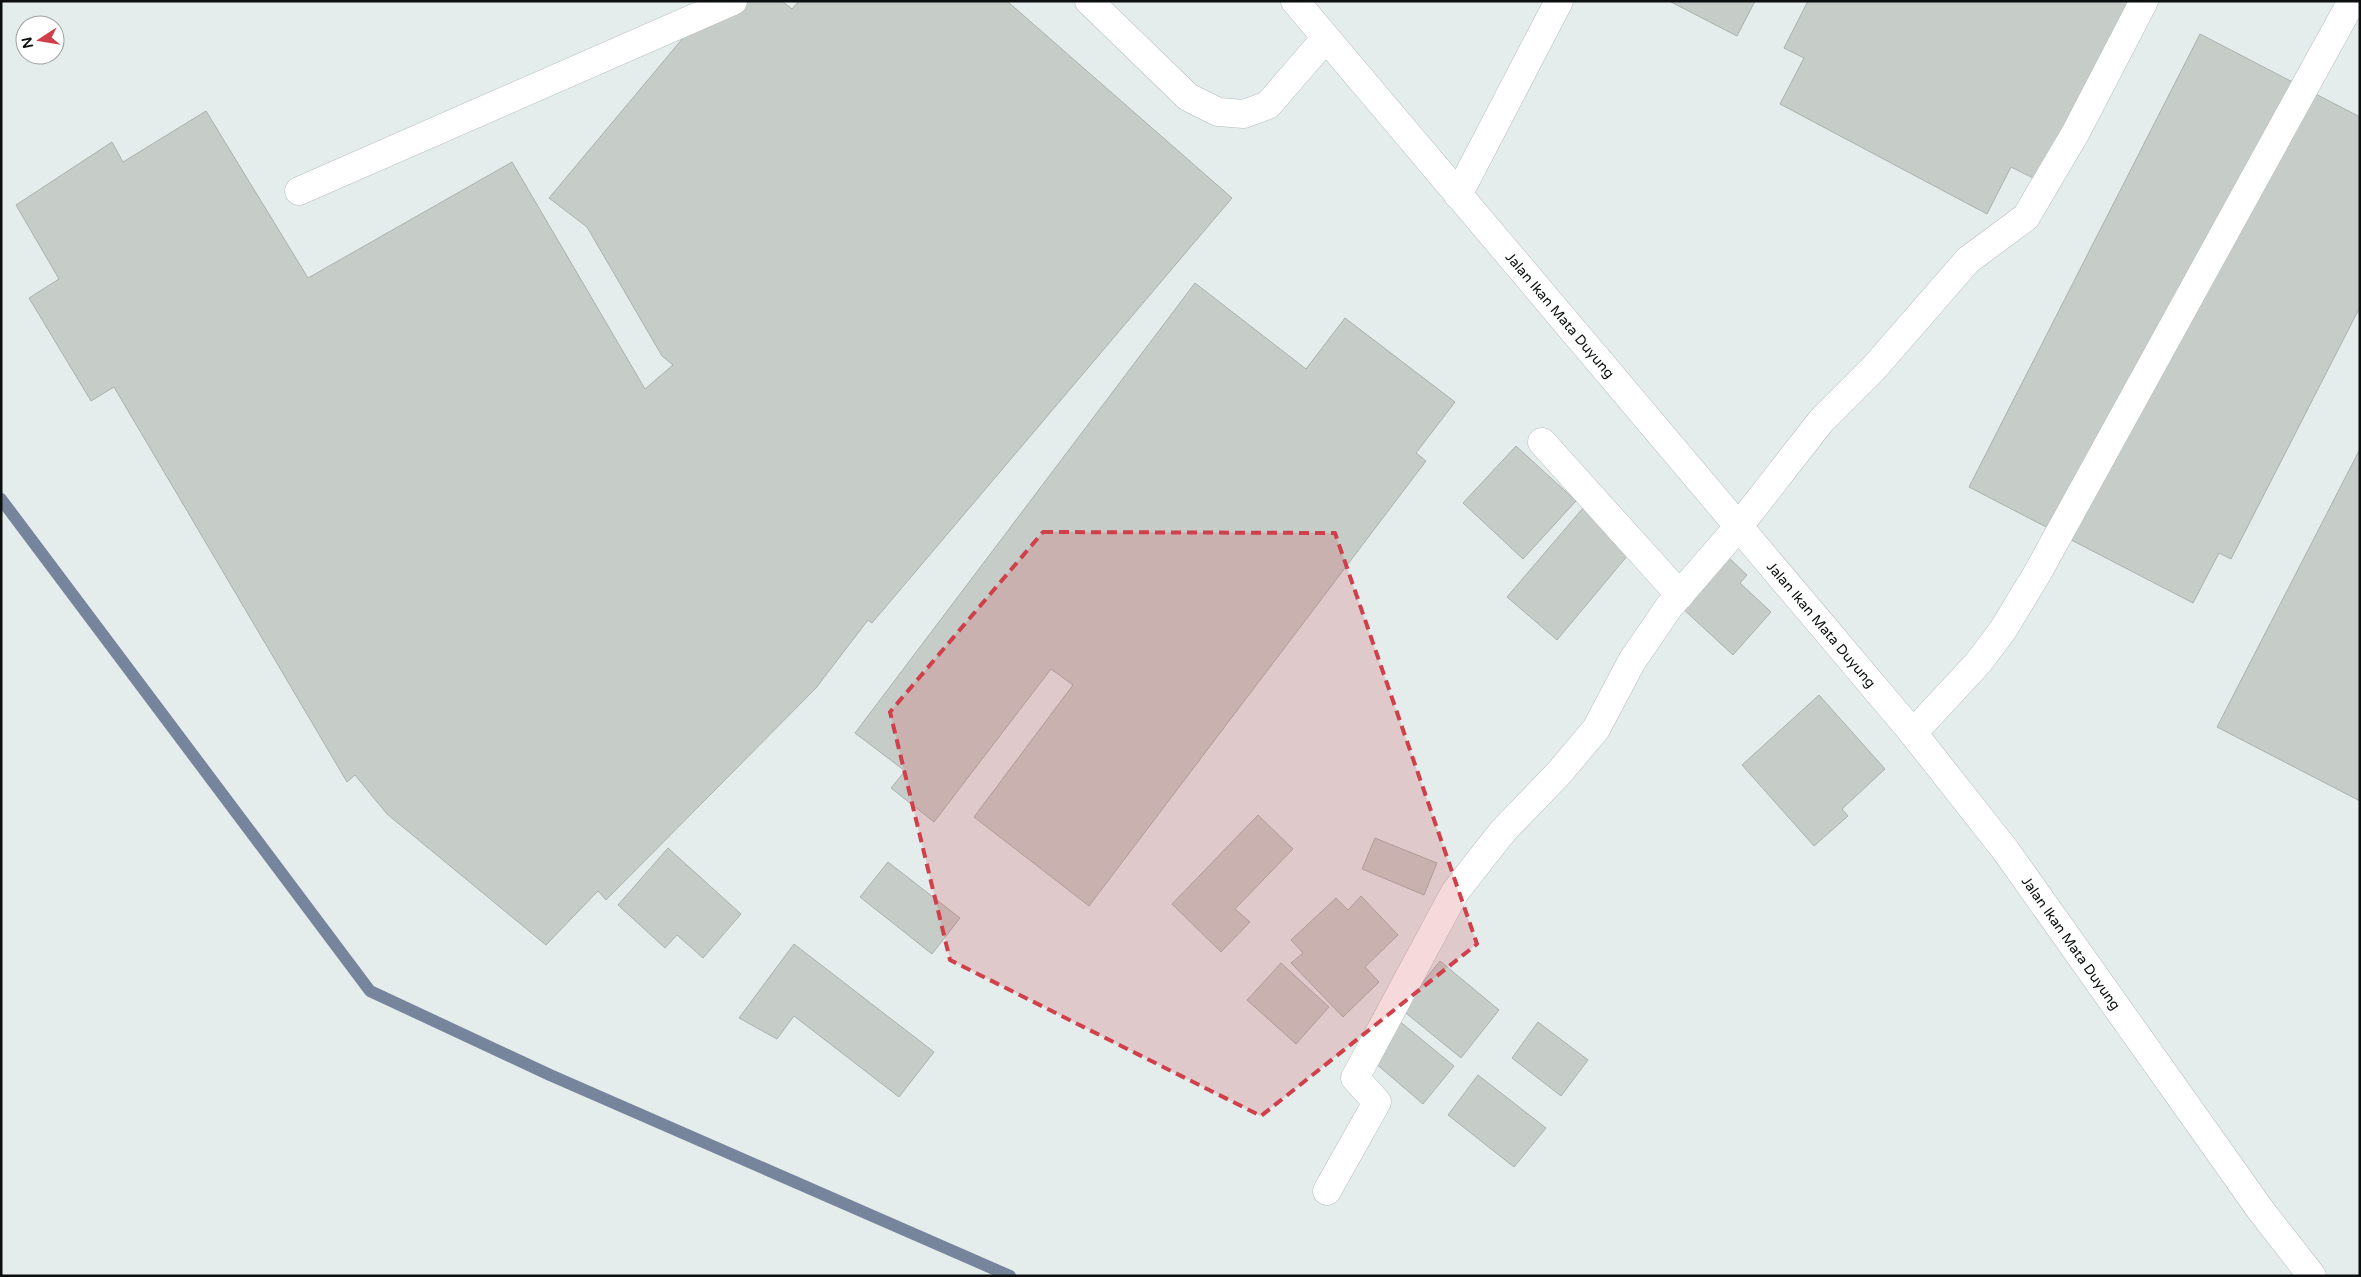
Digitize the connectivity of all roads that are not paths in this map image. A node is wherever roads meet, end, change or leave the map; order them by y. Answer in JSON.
{"nodes":[{"id":1,"x":733,"y":1,"type":"edge"},
{"id":2,"x":1089,"y":1,"type":"edge"},
{"id":3,"x":1295,"y":1,"type":"edge"},
{"id":4,"x":1559,"y":1,"type":"edge"},
{"id":5,"x":2144,"y":1,"type":"edge"},
{"id":6,"x":2352,"y":1,"type":"edge"},
{"id":7,"x":1325,"y":40,"type":"junction"},
{"id":8,"x":299,"y":191,"type":"dead end"},
{"id":9,"x":1458,"y":195,"type":"junction"},
{"id":10,"x":1542,"y":442,"type":"dead end"},
{"id":11,"x":1739,"y":526,"type":"junction"},
{"id":12,"x":1680,"y":595,"type":"junction"},
{"id":13,"x":1913,"y":733,"type":"junction"},
{"id":14,"x":1327,"y":1191,"type":"dead end"},
{"id":15,"x":2312,"y":1276,"type":"edge"}],
"edges":[{"from":1,"to":8,"type":"street"},
{"from":2,"to":7,"type":"street"},
{"from":3,"to":7,"type":"street","name":"Jalan Ikan Mata Duyung"},
{"from":4,"to":9,"type":"street"},
{"from":5,"to":11,"type":"street"},
{"from":6,"to":13,"type":"street"},
{"from":7,"to":9,"type":"street","name":"Jalan Ikan Mata Duyung"},
{"from":9,"to":11,"type":"street","name":"Jalan Ikan Mata Duyung"},
{"from":10,"to":12,"type":"street"},
{"from":11,"to":12,"type":"street"},
{"from":11,"to":13,"type":"street","name":"Jalan Ikan Mata Duyung"},
{"from":12,"to":14,"type":"street"},
{"from":13,"to":15,"type":"street","name":"Jalan Ikan Mata Duyung"}]}
